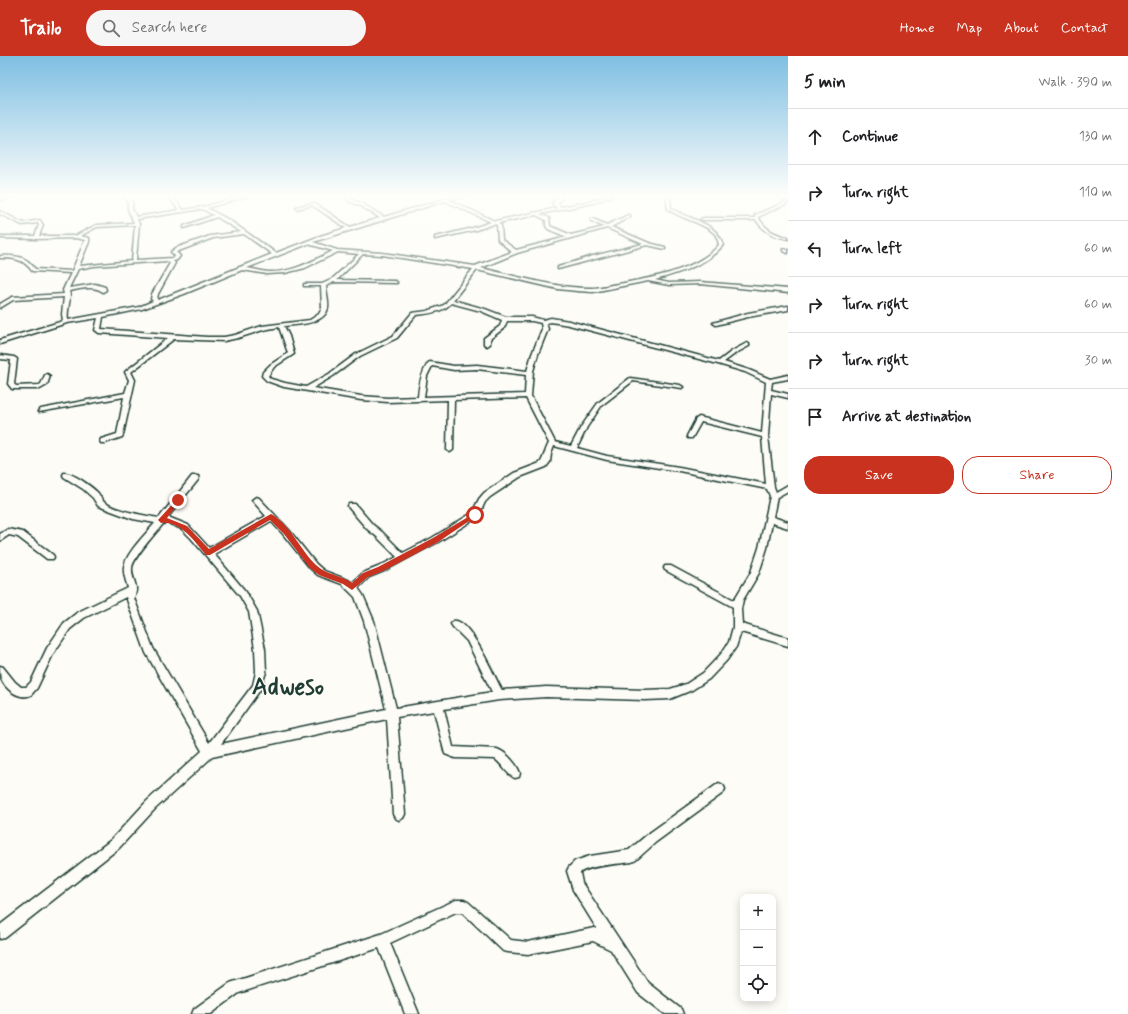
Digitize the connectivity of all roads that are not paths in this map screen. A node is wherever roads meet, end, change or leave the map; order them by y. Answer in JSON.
{"nodes":[{"id":1,"x":87,"y":241,"type":"edge"},
{"id":2,"x":136,"y":241,"type":"edge"},
{"id":3,"x":203,"y":241,"type":"edge"},
{"id":4,"x":255,"y":241,"type":"edge"},
{"id":5,"x":312,"y":241,"type":"edge"},
{"id":6,"x":501,"y":241,"type":"edge"},
{"id":7,"x":553,"y":241,"type":"edge"},
{"id":8,"x":639,"y":241,"type":"edge"},
{"id":9,"x":720,"y":241,"type":"edge"},
{"id":10,"x":308,"y":242,"type":"junction"},
{"id":11,"x":647,"y":244,"type":"junction"},
{"id":12,"x":663,"y":248,"type":"dead end"},
{"id":13,"x":337,"y":251,"type":"junction"},
{"id":14,"x":515,"y":252,"type":"junction"},
{"id":15,"x":362,"y":253,"type":"junction"},
{"id":16,"x":276,"y":255,"type":"junction"},
{"id":17,"x":0,"y":257,"type":"edge"},
{"id":18,"x":169,"y":260,"type":"junction"},
{"id":19,"x":134,"y":262,"type":"junction"},
{"id":20,"x":476,"y":268,"type":"junction"},
{"id":21,"x":560,"y":268,"type":"dead end"},
{"id":22,"x":243,"y":269,"type":"junction"},
{"id":23,"x":74,"y":270,"type":"junction"},
{"id":24,"x":648,"y":280,"type":"junction"},
{"id":25,"x":333,"y":281,"type":"junction"},
{"id":26,"x":395,"y":282,"type":"dead end"},
{"id":27,"x":306,"y":285,"type":"dead end"},
{"id":28,"x":324,"y":285,"type":"junction"},
{"id":29,"x":103,"y":290,"type":"dead end"},
{"id":30,"x":788,"y":291,"type":"edge"},
{"id":31,"x":67,"y":292,"type":"junction"},
{"id":32,"x":451,"y":301,"type":"junction"},
{"id":33,"x":157,"y":302,"type":"junction"},
{"id":34,"x":0,"y":306,"type":"edge"},
{"id":35,"x":788,"y":308,"type":"edge"},
{"id":36,"x":101,"y":315,"type":"junction"},
{"id":37,"x":504,"y":319,"type":"junction"},
{"id":38,"x":66,"y":322,"type":"junction"},
{"id":39,"x":543,"y":322,"type":"junction"},
{"id":40,"x":716,"y":323,"type":"dead end"},
{"id":41,"x":281,"y":325,"type":"junction"},
{"id":42,"x":172,"y":338,"type":"junction"},
{"id":43,"x":0,"y":342,"type":"edge"},
{"id":44,"x":487,"y":344,"type":"dead end"},
{"id":45,"x":747,"y":345,"type":"dead end"},
{"id":46,"x":0,"y":357,"type":"edge"},
{"id":47,"x":720,"y":363,"type":"junction"},
{"id":48,"x":529,"y":372,"type":"junction"},
{"id":49,"x":47,"y":376,"type":"dead end"},
{"id":50,"x":788,"y":377,"type":"edge"},
{"id":51,"x":769,"y":381,"type":"junction"},
{"id":52,"x":680,"y":387,"type":"dead end"},
{"id":53,"x":307,"y":389,"type":"junction"},
{"id":54,"x":769,"y":391,"type":"junction"},
{"id":55,"x":128,"y":394,"type":"junction"},
{"id":56,"x":528,"y":396,"type":"junction"},
{"id":57,"x":788,"y":396,"type":"edge"},
{"id":58,"x":421,"y":399,"type":"junction"},
{"id":59,"x":451,"y":399,"type":"junction"},
{"id":60,"x":41,"y":411,"type":"dead end"},
{"id":61,"x":690,"y":436,"type":"dead end"},
{"id":62,"x":765,"y":436,"type":"junction"},
{"id":63,"x":104,"y":441,"type":"dead end"},
{"id":64,"x":552,"y":443,"type":"junction"},
{"id":65,"x":573,"y":449,"type":"junction"},
{"id":66,"x":450,"y":450,"type":"dead end"},
{"id":67,"x":68,"y":475,"type":"dead end"},
{"id":68,"x":195,"y":478,"type":"dead end"},
{"id":69,"x":788,"y":488,"type":"edge"},
{"id":70,"x":772,"y":492,"type":"junction"},
{"id":71,"x":256,"y":500,"type":"dead end"},
{"id":72,"x":352,"y":506,"type":"dead end"},
{"id":73,"x":271,"y":516,"type":"junction"},
{"id":74,"x":770,"y":519,"type":"junction"},
{"id":75,"x":161,"y":520,"type":"junction"},
{"id":76,"x":788,"y":525,"type":"edge"},
{"id":77,"x":0,"y":538,"type":"edge"},
{"id":78,"x":208,"y":553,"type":"junction"},
{"id":79,"x":50,"y":557,"type":"dead end"},
{"id":80,"x":402,"y":557,"type":"junction"},
{"id":81,"x":668,"y":568,"type":"dead end"},
{"id":82,"x":352,"y":588,"type":"junction"},
{"id":83,"x":133,"y":590,"type":"junction"},
{"id":84,"x":738,"y":606,"type":"junction"},
{"id":85,"x":456,"y":624,"type":"dead end"},
{"id":86,"x":738,"y":627,"type":"junction"},
{"id":87,"x":788,"y":642,"type":"edge"},
{"id":88,"x":0,"y":670,"type":"edge"},
{"id":89,"x":499,"y":695,"type":"junction"},
{"id":90,"x":438,"y":704,"type":"junction"},
{"id":91,"x":392,"y":713,"type":"junction"},
{"id":92,"x":209,"y":752,"type":"junction"},
{"id":93,"x":515,"y":773,"type":"dead end"},
{"id":94,"x":719,"y":788,"type":"dead end"},
{"id":95,"x":399,"y":814,"type":"dead end"},
{"id":96,"x":0,"y":933,"type":"edge"},
{"id":97,"x":382,"y":940,"type":"junction"},
{"id":98,"x":615,"y":945,"type":"junction"},
{"id":99,"x":199,"y":1014,"type":"edge"},
{"id":100,"x":412,"y":1014,"type":"edge"},
{"id":101,"x":676,"y":1014,"type":"edge"}],
"edges":[{"from":1,"to":23,"type":"street"},
{"from":2,"to":19,"type":"street"},
{"from":3,"to":18,"type":"street"},
{"from":4,"to":16,"type":"street"},
{"from":5,"to":10,"type":"street"},
{"from":6,"to":14,"type":"street"},
{"from":7,"to":14,"type":"street"},
{"from":8,"to":11,"type":"street"},
{"from":9,"to":24,"type":"street"},
{"from":10,"to":13,"type":"street"},
{"from":10,"to":16,"type":"street"},
{"from":11,"to":12,"type":"street"},
{"from":11,"to":21,"type":"street"},
{"from":13,"to":15,"type":"street"},
{"from":13,"to":22,"type":"street"},
{"from":14,"to":20,"type":"street"},
{"from":15,"to":20,"type":"street"},
{"from":15,"to":25,"type":"street"},
{"from":16,"to":22,"type":"street"},
{"from":17,"to":23,"type":"street"},
{"from":18,"to":19,"type":"street"},
{"from":18,"to":33,"type":"street"},
{"from":19,"to":23,"type":"street"},
{"from":20,"to":24,"type":"street"},
{"from":20,"to":32,"type":"street"},
{"from":22,"to":33,"type":"street"},
{"from":23,"to":31,"type":"street"},
{"from":24,"to":30,"type":"street"},
{"from":25,"to":26,"type":"street"},
{"from":25,"to":28,"type":"street"},
{"from":27,"to":28,"type":"street"},
{"from":28,"to":41,"type":"street"},
{"from":29,"to":31,"type":"street"},
{"from":31,"to":34,"type":"street"},
{"from":31,"to":38,"type":"street"},
{"from":32,"to":37,"type":"street"},
{"from":32,"to":53,"type":"street"},
{"from":33,"to":36,"type":"street"},
{"from":35,"to":40,"type":"street"},
{"from":36,"to":38,"type":"street"},
{"from":36,"to":42,"type":"street"},
{"from":37,"to":39,"type":"street"},
{"from":37,"to":44,"type":"street"},
{"from":38,"to":43,"type":"street"},
{"from":39,"to":47,"type":"street"},
{"from":39,"to":48,"type":"street"},
{"from":41,"to":42,"type":"street"},
{"from":41,"to":53,"type":"street"},
{"from":42,"to":55,"type":"street"},
{"from":45,"to":47,"type":"street"},
{"from":46,"to":49,"type":"street"},
{"from":47,"to":51,"type":"street"},
{"from":48,"to":56,"type":"street"},
{"from":48,"to":58,"type":"street"},
{"from":50,"to":51,"type":"street"},
{"from":51,"to":54,"type":"street"},
{"from":52,"to":65,"type":"street"},
{"from":53,"to":58,"type":"street"},
{"from":54,"to":57,"type":"street"},
{"from":54,"to":62,"type":"street"},
{"from":55,"to":60,"type":"street"},
{"from":55,"to":63,"type":"street"},
{"from":56,"to":59,"type":"street"},
{"from":56,"to":64,"type":"street"},
{"from":58,"to":59,"type":"street"},
{"from":59,"to":66,"type":"street"},
{"from":61,"to":62,"type":"street"},
{"from":62,"to":70,"type":"street"},
{"from":64,"to":65,"type":"street"},
{"from":64,"to":80,"type":"street"},
{"from":65,"to":70,"type":"street"},
{"from":67,"to":75,"type":"street"},
{"from":68,"to":75,"type":"street"},
{"from":69,"to":70,"type":"street"},
{"from":70,"to":74,"type":"street"},
{"from":71,"to":73,"type":"street"},
{"from":72,"to":80,"type":"street"},
{"from":73,"to":78,"type":"street"},
{"from":73,"to":82,"type":"street"},
{"from":74,"to":76,"type":"street"},
{"from":74,"to":84,"type":"street"},
{"from":75,"to":78,"type":"street"},
{"from":75,"to":83,"type":"street"},
{"from":77,"to":79,"type":"street"},
{"from":78,"to":92,"type":"street"},
{"from":80,"to":82,"type":"street"},
{"from":81,"to":84,"type":"street"},
{"from":82,"to":91,"type":"street"},
{"from":83,"to":88,"type":"street"},
{"from":83,"to":92,"type":"street"},
{"from":84,"to":86,"type":"street"},
{"from":85,"to":89,"type":"street"},
{"from":86,"to":87,"type":"street"},
{"from":86,"to":89,"type":"street"},
{"from":89,"to":90,"type":"street"},
{"from":90,"to":91,"type":"street"},
{"from":90,"to":93,"type":"street"},
{"from":91,"to":92,"type":"street"},
{"from":91,"to":95,"type":"street"},
{"from":92,"to":96,"type":"street"},
{"from":94,"to":98,"type":"street"},
{"from":97,"to":98,"type":"street"},
{"from":97,"to":99,"type":"street"},
{"from":97,"to":100,"type":"street"},
{"from":98,"to":101,"type":"street"}]}
